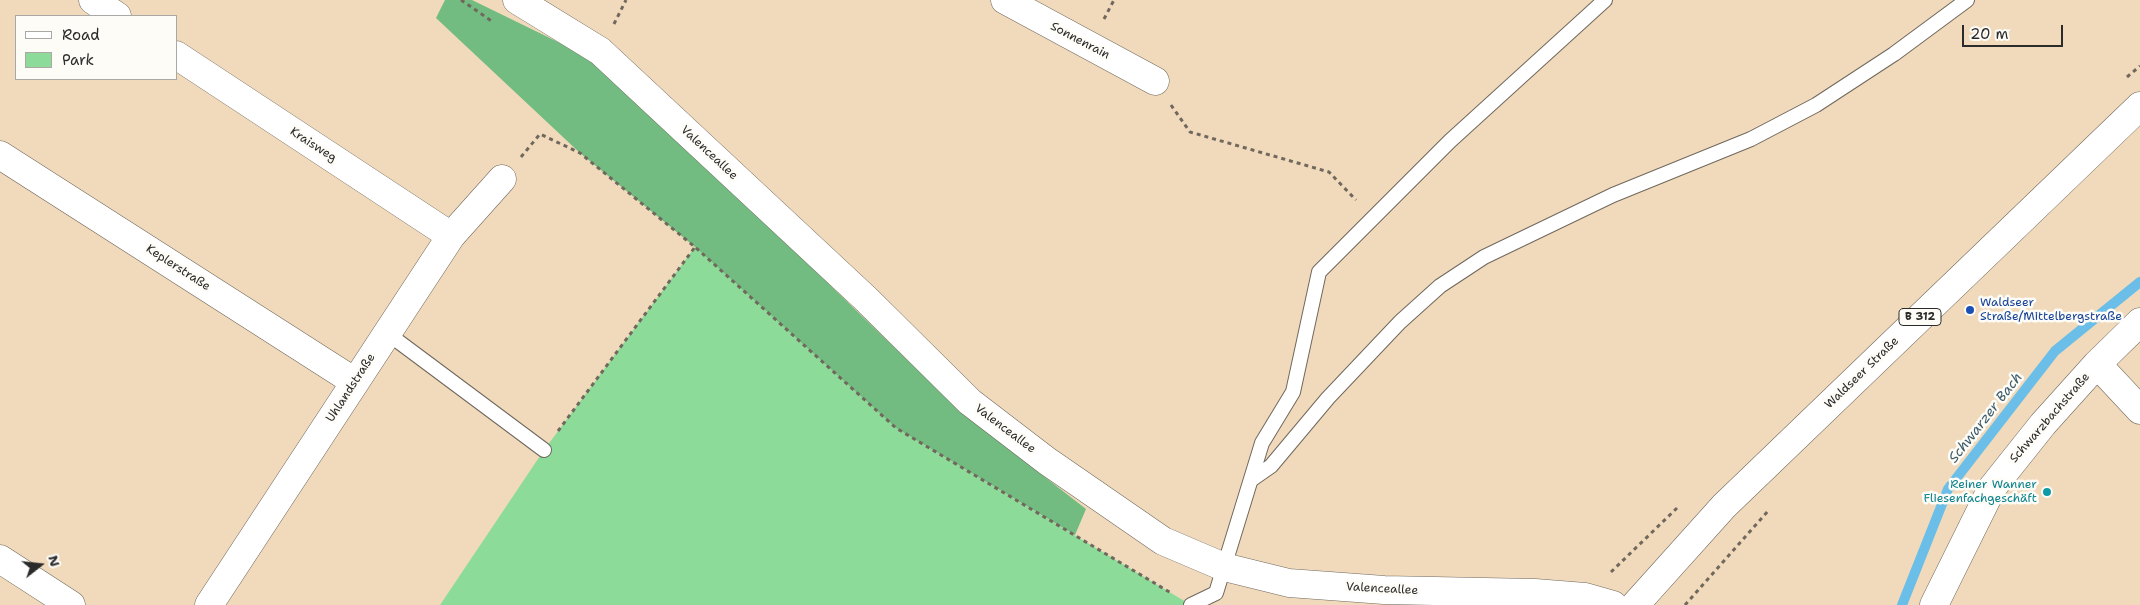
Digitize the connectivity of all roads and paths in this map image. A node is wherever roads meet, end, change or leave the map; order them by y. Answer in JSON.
{"nodes":[{"id":1,"x":93,"y":0,"type":"edge"},
{"id":2,"x":517,"y":0,"type":"edge"},
{"id":3,"x":1005,"y":0,"type":"edge"},
{"id":4,"x":1605,"y":0,"type":"edge"},
{"id":5,"x":1967,"y":0,"type":"edge"},
{"id":6,"x":116,"y":15,"type":"edge"},
{"id":7,"x":178,"y":56,"type":"edge"},
{"id":8,"x":1155,"y":81,"type":"joint"},
{"id":9,"x":2140,"y":106,"type":"edge"},
{"id":10,"x":540,"y":134,"type":"dead end"},
{"id":11,"x":0,"y":155,"type":"edge"},
{"id":12,"x":502,"y":179,"type":"dead end"},
{"id":13,"x":1374,"y":218,"type":"junction"},
{"id":14,"x":450,"y":236,"type":"junction"},
{"id":15,"x":695,"y":247,"type":"junction"},
{"id":16,"x":2140,"y":322,"type":"edge"},
{"id":17,"x":387,"y":333,"type":"junction"},
{"id":18,"x":2097,"y":364,"type":"junction"},
{"id":19,"x":355,"y":382,"type":"junction"},
{"id":20,"x":2140,"y":410,"type":"edge"},
{"id":21,"x":544,"y":450,"type":"joint"},
{"id":22,"x":1251,"y":480,"type":"junction"},
{"id":23,"x":0,"y":559,"type":"edge"},
{"id":24,"x":1224,"y":567,"type":"junction"},
{"id":25,"x":1393,"y":598,"type":"edge"},
{"id":26,"x":71,"y":605,"type":"edge"},
{"id":27,"x":209,"y":605,"type":"edge"},
{"id":28,"x":1191,"y":605,"type":"edge"},
{"id":29,"x":1613,"y":605,"type":"edge"},
{"id":30,"x":1635,"y":605,"type":"edge"},
{"id":31,"x":1934,"y":605,"type":"edge"}],
"edges":[{"from":1,"to":6,"type":"street"},
{"from":2,"to":24,"type":"street","name":"Valenceallee"},
{"from":3,"to":8,"type":"street","name":"Sonnenrain"},
{"from":4,"to":13,"type":"lane"},
{"from":5,"to":22,"type":"lane"},
{"from":7,"to":14,"type":"street","name":"Kraisweg"},
{"from":8,"to":13,"type":"path"},
{"from":9,"to":30,"type":"street","name":"Waldseer Straße","number":"B 312"},
{"from":10,"to":15,"type":"path"},
{"from":11,"to":19,"type":"street","name":"Keplerstraße"},
{"from":12,"to":14,"type":"street","name":"Uhlandstraße"},
{"from":13,"to":22,"type":"lane"},
{"from":14,"to":17,"type":"street","name":"Uhlandstraße"},
{"from":15,"to":21,"type":"path"},
{"from":15,"to":28,"type":"path"},
{"from":16,"to":18,"type":"street","name":"Schwarzbachstraße"},
{"from":17,"to":19,"type":"street","name":"Uhlandstraße"},
{"from":17,"to":21,"type":"lane"},
{"from":18,"to":20,"type":"street"},
{"from":18,"to":31,"type":"street","name":"Schwarzbachstraße"},
{"from":19,"to":27,"type":"street","name":"Uhlandstraße"},
{"from":22,"to":24,"type":"lane"},
{"from":23,"to":26,"type":"street"},
{"from":24,"to":25,"type":"street","name":"Valenceallee"},
{"from":24,"to":28,"type":"lane"},
{"from":25,"to":29,"type":"street","name":"Valenceallee"}]}
